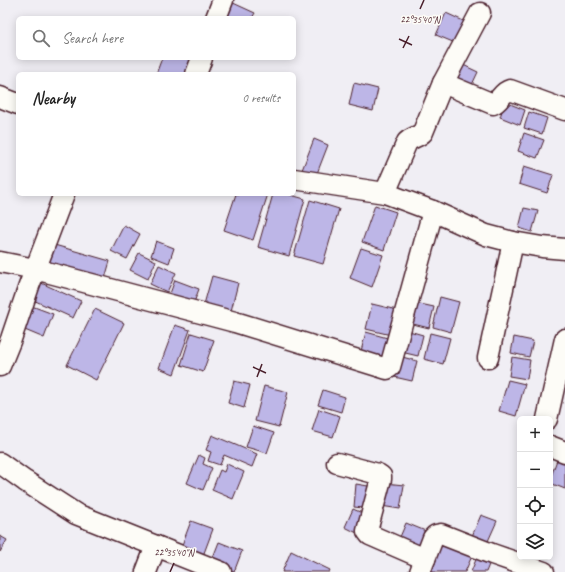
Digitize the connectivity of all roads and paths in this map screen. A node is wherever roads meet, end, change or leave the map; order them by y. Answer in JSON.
{"nodes":[{"id":1,"x":223,"y":0,"type":"edge"},
{"id":2,"x":480,"y":14,"type":"dead end"},
{"id":3,"x":217,"y":16,"type":"edge"},
{"id":4,"x":201,"y":60,"type":"edge"},
{"id":5,"x":197,"y":72,"type":"edge"},
{"id":6,"x":443,"y":83,"type":"junction"},
{"id":7,"x":0,"y":97,"type":"edge"},
{"id":8,"x":16,"y":103,"type":"edge"},
{"id":9,"x":565,"y":110,"type":"edge"},
{"id":10,"x":296,"y":180,"type":"edge"},
{"id":11,"x":385,"y":193,"type":"junction"},
{"id":12,"x":63,"y":196,"type":"edge"},
{"id":13,"x":433,"y":211,"type":"junction"},
{"id":14,"x":513,"y":242,"type":"junction"},
{"id":15,"x":565,"y":249,"type":"edge"},
{"id":16,"x":0,"y":262,"type":"edge"},
{"id":17,"x":35,"y":269,"type":"junction"},
{"id":18,"x":565,"y":339,"type":"edge"},
{"id":19,"x":488,"y":358,"type":"dead end"},
{"id":20,"x":0,"y":366,"type":"edge"},
{"id":21,"x":548,"y":416,"type":"edge"},
{"id":22,"x":553,"y":447,"type":"edge"},
{"id":23,"x":565,"y":452,"type":"edge"},
{"id":24,"x":0,"y":463,"type":"edge"},
{"id":25,"x":337,"y":463,"type":"dead end"},
{"id":26,"x":156,"y":546,"type":"junction"},
{"id":27,"x":422,"y":566,"type":"edge"},
{"id":28,"x":146,"y":572,"type":"edge"},
{"id":29,"x":221,"y":572,"type":"edge"},
{"id":30,"x":544,"y":572,"type":"edge"}],
"edges":[{"from":1,"to":3,"type":"street"},
{"from":2,"to":6,"type":"street"},
{"from":4,"to":5,"type":"street"},
{"from":6,"to":9,"type":"street"},
{"from":6,"to":11,"type":"street"},
{"from":7,"to":8,"type":"street"},
{"from":10,"to":11,"type":"street"},
{"from":11,"to":13,"type":"street"},
{"from":12,"to":17,"type":"street"},
{"from":13,"to":14,"type":"street"},
{"from":13,"to":17,"type":"street"},
{"from":14,"to":15,"type":"street"},
{"from":14,"to":19,"type":"street"},
{"from":16,"to":17,"type":"street"},
{"from":17,"to":20,"type":"street"},
{"from":18,"to":21,"type":"street"},
{"from":22,"to":23,"type":"street"},
{"from":24,"to":26,"type":"street"},
{"from":25,"to":27,"type":"street"},
{"from":26,"to":28,"type":"street"},
{"from":26,"to":29,"type":"street"},
{"from":27,"to":30,"type":"street"}]}
